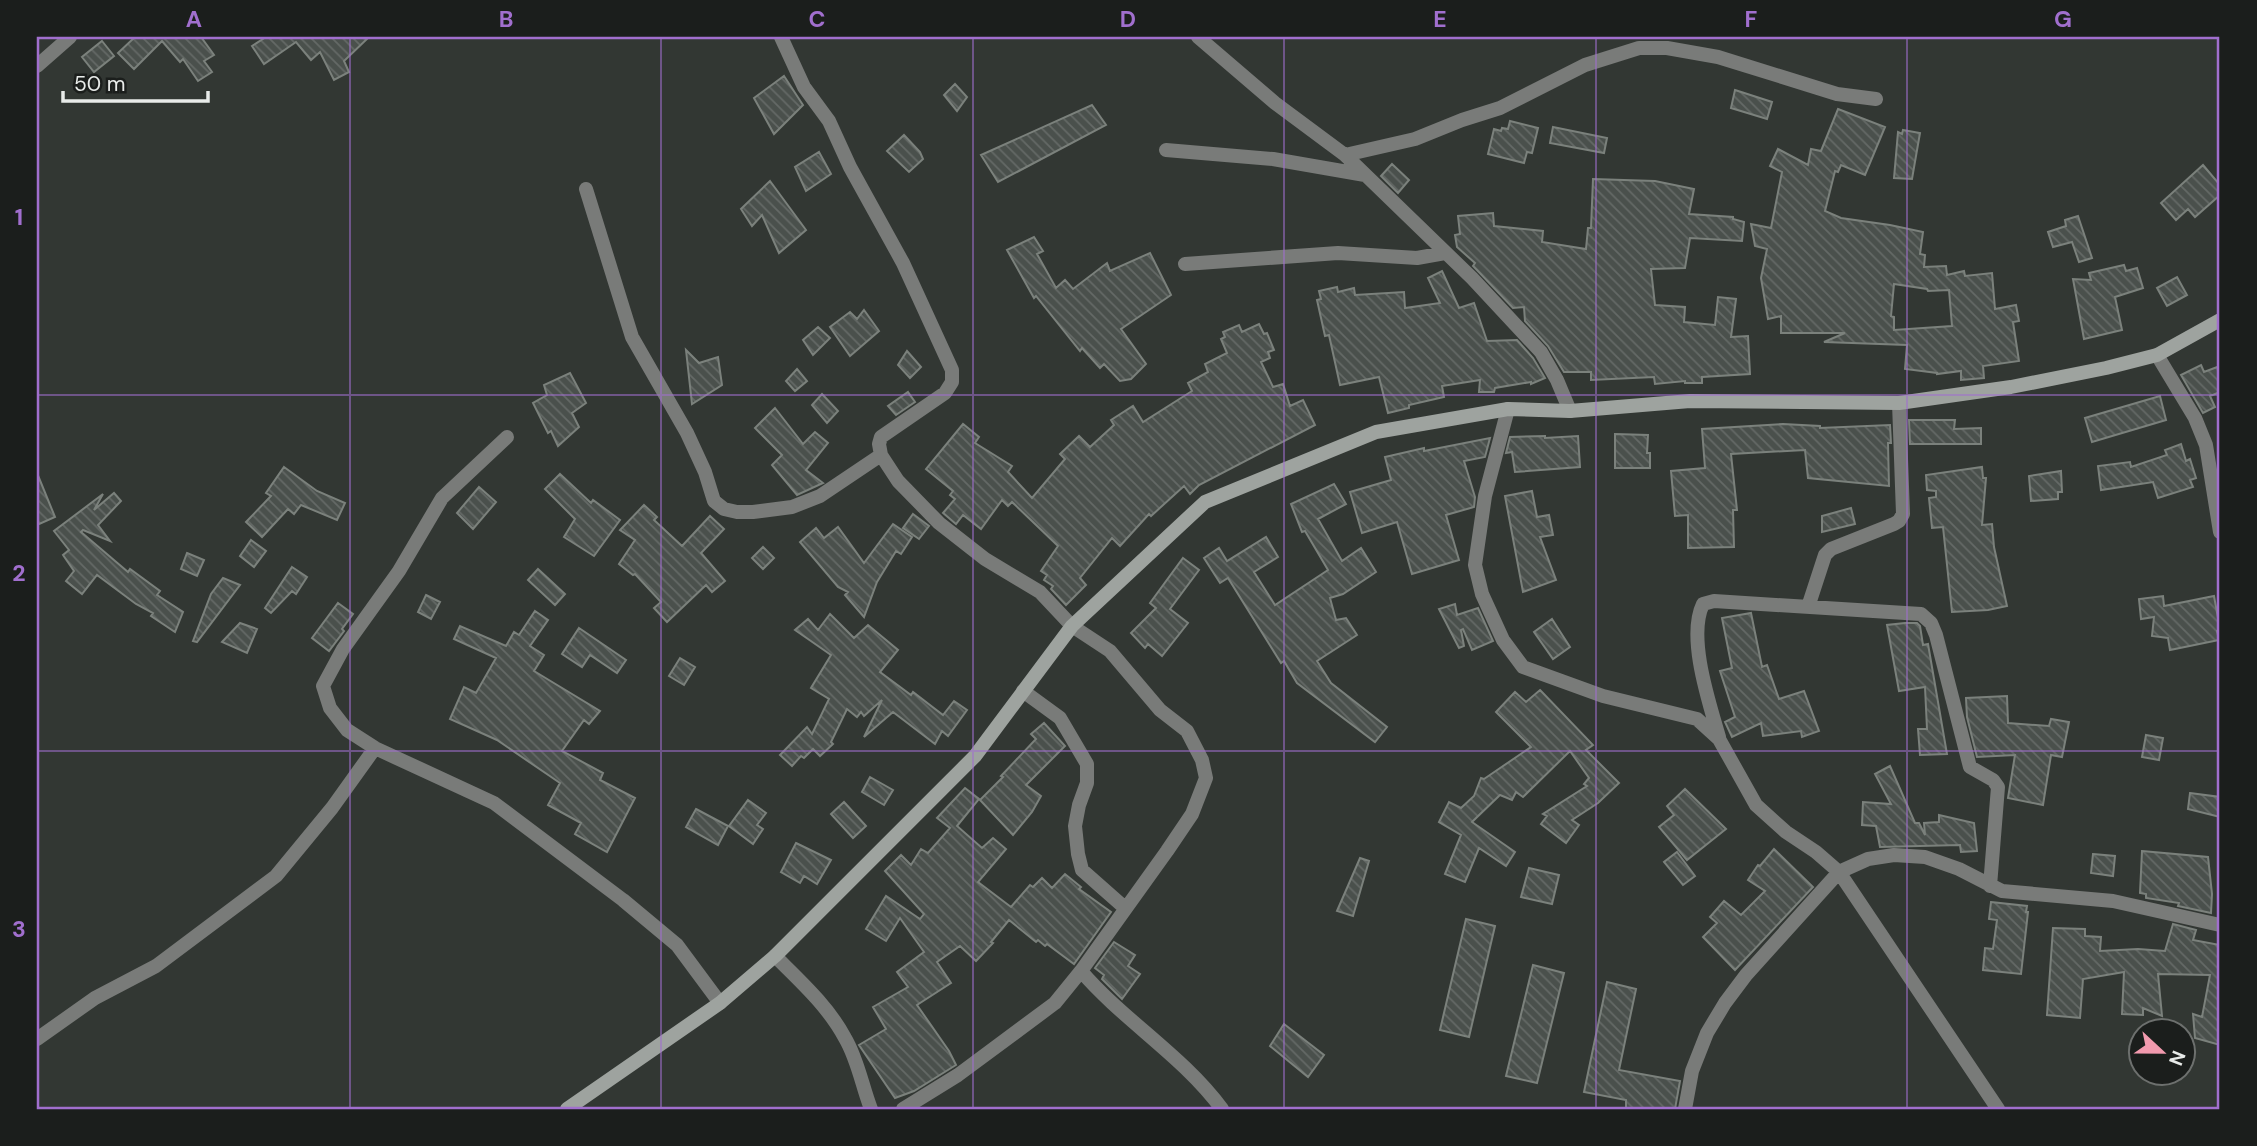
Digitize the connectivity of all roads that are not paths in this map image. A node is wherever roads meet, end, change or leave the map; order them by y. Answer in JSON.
{"nodes":[{"id":1,"x":70,"y":37,"type":"edge"},
{"id":2,"x":780,"y":37,"type":"edge"},
{"id":3,"x":1198,"y":37,"type":"edge"},
{"id":4,"x":37,"y":66,"type":"edge"},
{"id":5,"x":1876,"y":99,"type":"dead end"},
{"id":6,"x":1166,"y":150,"type":"dead end"},
{"id":7,"x":1345,"y":155,"type":"junction"},
{"id":8,"x":1366,"y":175,"type":"junction"},
{"id":9,"x":586,"y":189,"type":"dead end"},
{"id":10,"x":1445,"y":253,"type":"junction"},
{"id":11,"x":1185,"y":264,"type":"dead end"},
{"id":12,"x":2220,"y":320,"type":"edge"},
{"id":13,"x":2157,"y":355,"type":"junction"},
{"id":14,"x":1899,"y":403,"type":"junction"},
{"id":15,"x":1508,"y":409,"type":"junction"},
{"id":16,"x":1570,"y":411,"type":"junction"},
{"id":17,"x":507,"y":437,"type":"dead end"},
{"id":18,"x":881,"y":455,"type":"junction"},
{"id":19,"x":2220,"y":532,"type":"edge"},
{"id":20,"x":1808,"y":607,"type":"junction"},
{"id":21,"x":1072,"y":626,"type":"junction"},
{"id":22,"x":1023,"y":691,"type":"junction"},
{"id":23,"x":1719,"y":738,"type":"junction"},
{"id":24,"x":375,"y":748,"type":"junction"},
{"id":25,"x":1839,"y":872,"type":"junction"},
{"id":26,"x":1990,"y":886,"type":"junction"},
{"id":27,"x":1125,"y":908,"type":"junction"},
{"id":28,"x":2220,"y":925,"type":"edge"},
{"id":29,"x":775,"y":956,"type":"junction"},
{"id":30,"x":1081,"y":971,"type":"junction"},
{"id":31,"x":720,"y":1003,"type":"junction"},
{"id":32,"x":37,"y":1039,"type":"edge"},
{"id":33,"x":567,"y":1109,"type":"edge"},
{"id":34,"x":871,"y":1109,"type":"edge"},
{"id":35,"x":903,"y":1109,"type":"edge"},
{"id":36,"x":1222,"y":1109,"type":"edge"},
{"id":37,"x":1685,"y":1109,"type":"edge"},
{"id":38,"x":1998,"y":1109,"type":"edge"}],
"edges":[{"from":1,"to":4,"type":"street"},
{"from":2,"to":18,"type":"street"},
{"from":3,"to":7,"type":"street"},
{"from":5,"to":7,"type":"street"},
{"from":6,"to":8,"type":"street"},
{"from":7,"to":8,"type":"street"},
{"from":8,"to":10,"type":"street"},
{"from":9,"to":18,"type":"street"},
{"from":10,"to":11,"type":"street"},
{"from":10,"to":16,"type":"street"},
{"from":12,"to":13,"type":"main road"},
{"from":13,"to":14,"type":"main road"},
{"from":13,"to":19,"type":"street"},
{"from":14,"to":16,"type":"main road"},
{"from":14,"to":20,"type":"street"},
{"from":15,"to":16,"type":"main road"},
{"from":15,"to":21,"type":"main road"},
{"from":15,"to":23,"type":"street"},
{"from":17,"to":24,"type":"street"},
{"from":18,"to":21,"type":"street"},
{"from":20,"to":23,"type":"street"},
{"from":20,"to":26,"type":"street"},
{"from":21,"to":22,"type":"main road"},
{"from":21,"to":27,"type":"street"},
{"from":22,"to":27,"type":"street"},
{"from":22,"to":29,"type":"main road"},
{"from":23,"to":25,"type":"street"},
{"from":24,"to":31,"type":"street"},
{"from":24,"to":32,"type":"street"},
{"from":25,"to":26,"type":"street"},
{"from":25,"to":37,"type":"street"},
{"from":25,"to":38,"type":"street"},
{"from":26,"to":28,"type":"street"},
{"from":27,"to":30,"type":"street"},
{"from":29,"to":31,"type":"main road"},
{"from":29,"to":34,"type":"street"},
{"from":30,"to":35,"type":"street"},
{"from":30,"to":36,"type":"street"},
{"from":31,"to":33,"type":"main road"}]}
